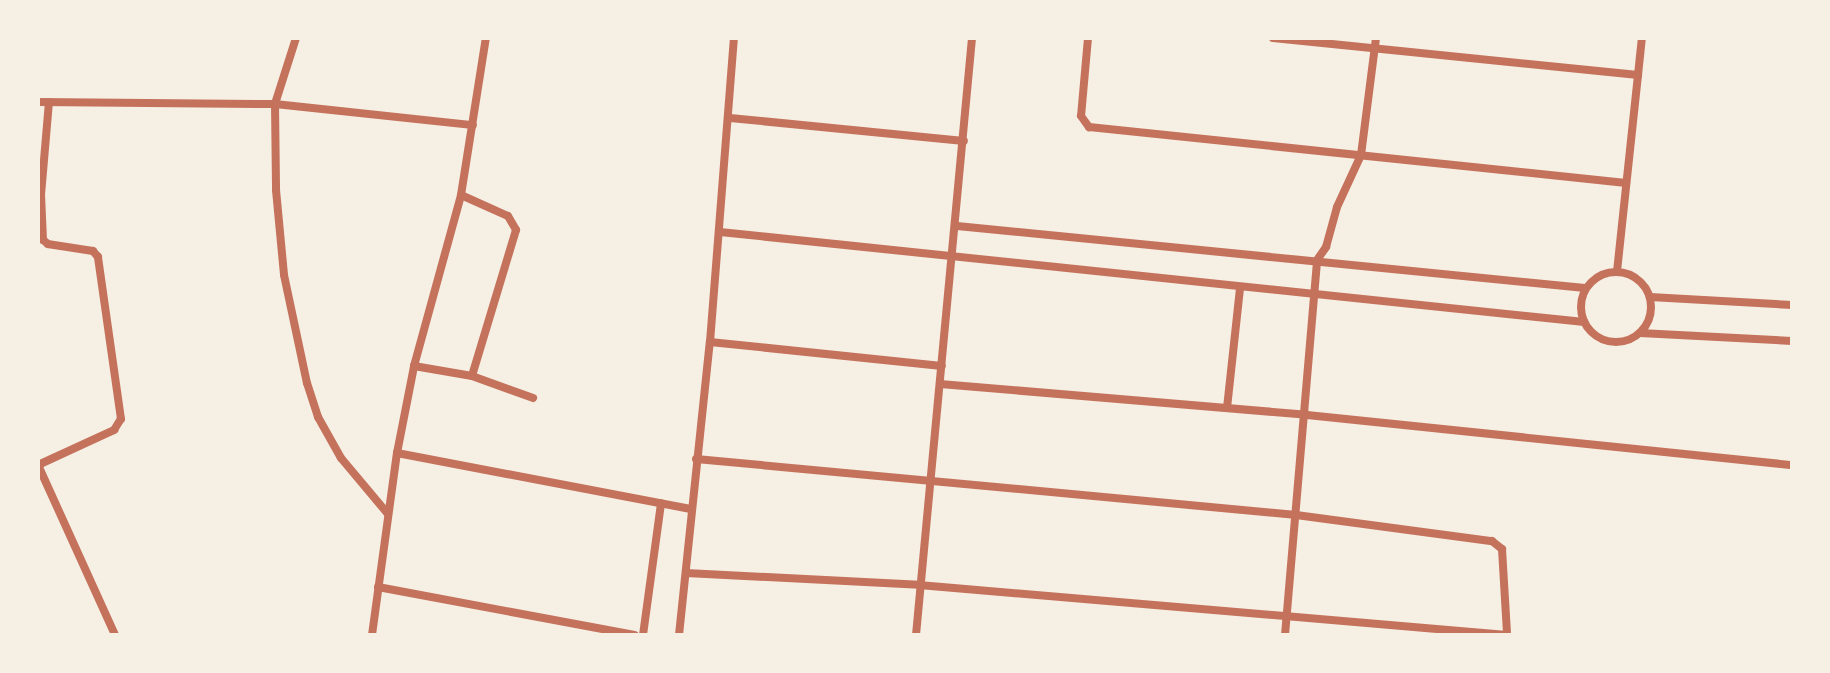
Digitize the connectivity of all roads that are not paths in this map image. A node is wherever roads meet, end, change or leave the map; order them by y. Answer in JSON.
{"nodes":[{"id":1,"x":296,"y":38,"type":"edge"},
{"id":2,"x":486,"y":38,"type":"edge"},
{"id":3,"x":734,"y":38,"type":"edge"},
{"id":4,"x":972,"y":38,"type":"edge"},
{"id":5,"x":1088,"y":38,"type":"edge"},
{"id":6,"x":1273,"y":38,"type":"edge"},
{"id":7,"x":1376,"y":38,"type":"edge"},
{"id":8,"x":1642,"y":38,"type":"edge"},
{"id":9,"x":1375,"y":48,"type":"junction"},
{"id":10,"x":1638,"y":75,"type":"junction"},
{"id":11,"x":38,"y":102,"type":"edge"},
{"id":12,"x":49,"y":102,"type":"junction"},
{"id":13,"x":275,"y":104,"type":"junction"},
{"id":14,"x":730,"y":118,"type":"junction"},
{"id":15,"x":473,"y":125,"type":"junction"},
{"id":16,"x":964,"y":141,"type":"junction"},
{"id":17,"x":1361,"y":155,"type":"junction"},
{"id":18,"x":1626,"y":183,"type":"junction"},
{"id":19,"x":461,"y":195,"type":"junction"},
{"id":20,"x":957,"y":226,"type":"junction"},
{"id":21,"x":720,"y":232,"type":"junction"},
{"id":22,"x":954,"y":259,"type":"junction"},
{"id":23,"x":1317,"y":260,"type":"junction"},
{"id":24,"x":1617,"y":271,"type":"junction"},
{"id":25,"x":1240,"y":288,"type":"junction"},
{"id":26,"x":1585,"y":288,"type":"junction"},
{"id":27,"x":1314,"y":297,"type":"junction"},
{"id":28,"x":1650,"y":297,"type":"junction"},
{"id":29,"x":1792,"y":305,"type":"edge"},
{"id":30,"x":1584,"y":322,"type":"junction"},
{"id":31,"x":1640,"y":333,"type":"junction"},
{"id":32,"x":1792,"y":341,"type":"edge"},
{"id":33,"x":710,"y":342,"type":"junction"},
{"id":34,"x":414,"y":366,"type":"junction"},
{"id":35,"x":942,"y":366,"type":"junction"},
{"id":36,"x":472,"y":376,"type":"junction"},
{"id":37,"x":940,"y":384,"type":"junction"},
{"id":38,"x":533,"y":398,"type":"dead end"},
{"id":39,"x":1227,"y":408,"type":"junction"},
{"id":40,"x":1307,"y":415,"type":"junction"},
{"id":41,"x":397,"y":453,"type":"junction"},
{"id":42,"x":696,"y":459,"type":"junction"},
{"id":43,"x":38,"y":465,"type":"edge"},
{"id":44,"x":1792,"y":465,"type":"edge"},
{"id":45,"x":932,"y":482,"type":"junction"},
{"id":46,"x":661,"y":503,"type":"junction"},
{"id":47,"x":691,"y":509,"type":"junction"},
{"id":48,"x":388,"y":514,"type":"junction"},
{"id":49,"x":1296,"y":515,"type":"junction"},
{"id":50,"x":686,"y":573,"type":"junction"},
{"id":51,"x":919,"y":585,"type":"junction"},
{"id":52,"x":378,"y":587,"type":"junction"},
{"id":53,"x":1287,"y":617,"type":"junction"},
{"id":54,"x":1507,"y":634,"type":"edge"},
{"id":55,"x":115,"y":635,"type":"edge"},
{"id":56,"x":372,"y":635,"type":"edge"},
{"id":57,"x":635,"y":635,"type":"edge"},
{"id":58,"x":643,"y":635,"type":"edge"},
{"id":59,"x":679,"y":635,"type":"edge"},
{"id":60,"x":916,"y":635,"type":"edge"},
{"id":61,"x":1285,"y":635,"type":"edge"}],
"edges":[{"from":1,"to":13,"type":"street"},
{"from":2,"to":15,"type":"street"},
{"from":3,"to":14,"type":"street"},
{"from":4,"to":16,"type":"street"},
{"from":5,"to":17,"type":"street"},
{"from":6,"to":9,"type":"street"},
{"from":7,"to":9,"type":"street"},
{"from":8,"to":10,"type":"street"},
{"from":9,"to":10,"type":"street"},
{"from":9,"to":17,"type":"street"},
{"from":10,"to":18,"type":"street"},
{"from":11,"to":12,"type":"street"},
{"from":12,"to":13,"type":"street"},
{"from":12,"to":43,"type":"street"},
{"from":13,"to":15,"type":"street"},
{"from":13,"to":48,"type":"street"},
{"from":14,"to":16,"type":"street"},
{"from":14,"to":21,"type":"street"},
{"from":15,"to":19,"type":"street"},
{"from":16,"to":20,"type":"street"},
{"from":17,"to":18,"type":"street"},
{"from":17,"to":23,"type":"street"},
{"from":18,"to":24,"type":"street"},
{"from":19,"to":34,"type":"street"},
{"from":19,"to":36,"type":"street"},
{"from":20,"to":22,"type":"street"},
{"from":20,"to":23,"type":"street"},
{"from":21,"to":22,"type":"street"},
{"from":21,"to":33,"type":"street"},
{"from":22,"to":25,"type":"street"},
{"from":22,"to":35,"type":"street"},
{"from":23,"to":26,"type":"street"},
{"from":23,"to":27,"type":"street"},
{"from":24,"to":26,"type":"street"},
{"from":24,"to":28,"type":"street"},
{"from":25,"to":27,"type":"street"},
{"from":25,"to":39,"type":"street"},
{"from":26,"to":30,"type":"street"},
{"from":27,"to":30,"type":"street"},
{"from":27,"to":40,"type":"street"},
{"from":28,"to":29,"type":"street"},
{"from":28,"to":31,"type":"street"},
{"from":30,"to":31,"type":"street"},
{"from":31,"to":32,"type":"street"},
{"from":33,"to":35,"type":"street"},
{"from":33,"to":42,"type":"street"},
{"from":34,"to":36,"type":"street"},
{"from":34,"to":41,"type":"street"},
{"from":35,"to":37,"type":"street"},
{"from":36,"to":38,"type":"street"},
{"from":37,"to":39,"type":"street"},
{"from":37,"to":45,"type":"street"},
{"from":39,"to":40,"type":"street"},
{"from":40,"to":44,"type":"street"},
{"from":40,"to":49,"type":"street"},
{"from":41,"to":46,"type":"street"},
{"from":41,"to":48,"type":"street"},
{"from":42,"to":45,"type":"street"},
{"from":42,"to":47,"type":"street"},
{"from":43,"to":55,"type":"street"},
{"from":45,"to":49,"type":"street"},
{"from":45,"to":51,"type":"street"},
{"from":46,"to":47,"type":"street"},
{"from":46,"to":58,"type":"street"},
{"from":47,"to":50,"type":"street"},
{"from":48,"to":52,"type":"street"},
{"from":49,"to":53,"type":"street"},
{"from":49,"to":54,"type":"street"},
{"from":50,"to":51,"type":"street"},
{"from":50,"to":59,"type":"street"},
{"from":51,"to":53,"type":"street"},
{"from":51,"to":60,"type":"street"},
{"from":52,"to":56,"type":"street"},
{"from":52,"to":57,"type":"street"},
{"from":53,"to":54,"type":"street"},
{"from":53,"to":61,"type":"street"}]}
